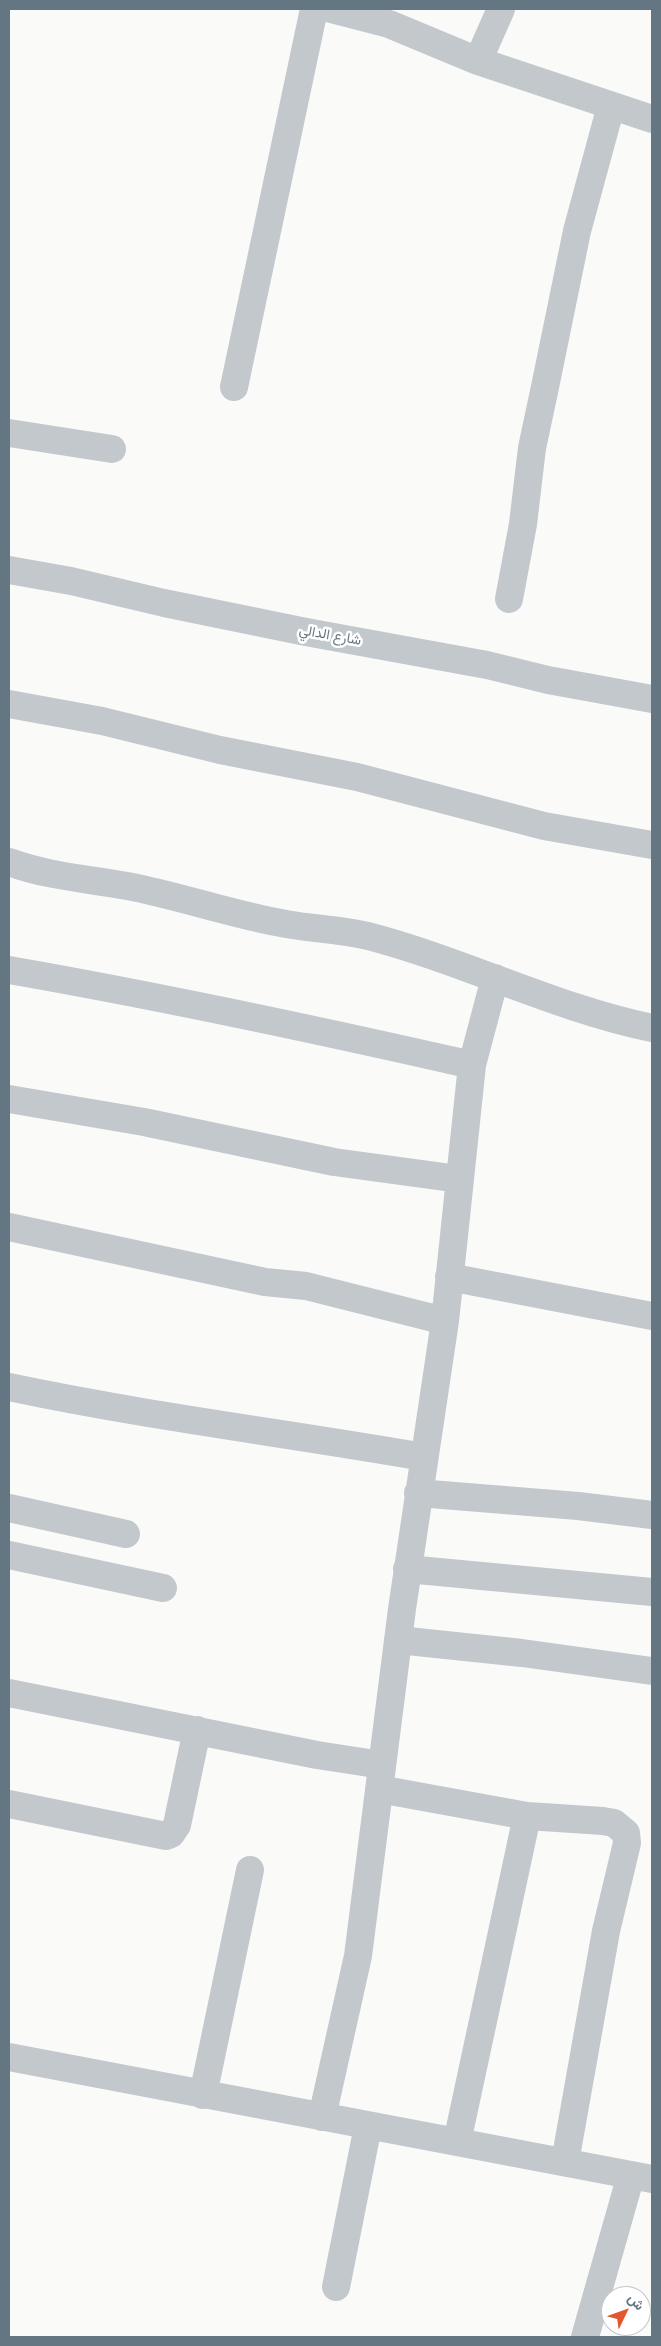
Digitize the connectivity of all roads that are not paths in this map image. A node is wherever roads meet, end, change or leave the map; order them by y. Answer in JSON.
{"nodes":[{"id":1,"x":314,"y":9,"type":"edge"},
{"id":2,"x":331,"y":9,"type":"edge"},
{"id":3,"x":500,"y":9,"type":"edge"},
{"id":4,"x":478,"y":61,"type":"junction"},
{"id":5,"x":611,"y":106,"type":"junction"},
{"id":6,"x":652,"y":119,"type":"edge"},
{"id":7,"x":234,"y":387,"type":"dead end"},
{"id":8,"x":9,"y":433,"type":"edge"},
{"id":9,"x":112,"y":449,"type":"dead end"},
{"id":10,"x":9,"y":570,"type":"edge"},
{"id":11,"x":509,"y":599,"type":"dead end"},
{"id":12,"x":652,"y":699,"type":"edge"},
{"id":13,"x":9,"y":704,"type":"edge"},
{"id":14,"x":652,"y":845,"type":"edge"},
{"id":15,"x":9,"y":862,"type":"edge"},
{"id":16,"x":9,"y":970,"type":"edge"},
{"id":17,"x":495,"y":978,"type":"junction"},
{"id":18,"x":652,"y":1028,"type":"edge"},
{"id":19,"x":472,"y":1064,"type":"junction"},
{"id":20,"x":9,"y":1099,"type":"edge"},
{"id":21,"x":459,"y":1179,"type":"junction"},
{"id":22,"x":9,"y":1226,"type":"edge"},
{"id":23,"x":449,"y":1277,"type":"junction"},
{"id":24,"x":652,"y":1316,"type":"edge"},
{"id":25,"x":445,"y":1322,"type":"junction"},
{"id":26,"x":9,"y":1387,"type":"edge"},
{"id":27,"x":424,"y":1457,"type":"junction"},
{"id":28,"x":418,"y":1493,"type":"junction"},
{"id":29,"x":9,"y":1508,"type":"edge"},
{"id":30,"x":652,"y":1516,"type":"edge"},
{"id":31,"x":126,"y":1534,"type":"dead end"},
{"id":32,"x":9,"y":1555,"type":"edge"},
{"id":33,"x":407,"y":1570,"type":"junction"},
{"id":34,"x":163,"y":1588,"type":"dead end"},
{"id":35,"x":652,"y":1592,"type":"edge"},
{"id":36,"x":398,"y":1640,"type":"junction"},
{"id":37,"x":652,"y":1671,"type":"edge"},
{"id":38,"x":9,"y":1693,"type":"edge"},
{"id":39,"x":197,"y":1730,"type":"junction"},
{"id":40,"x":381,"y":1777,"type":"junction"},
{"id":41,"x":9,"y":1804,"type":"edge"},
{"id":42,"x":527,"y":1816,"type":"junction"},
{"id":43,"x":250,"y":1870,"type":"dead end"},
{"id":44,"x":9,"y":2057,"type":"edge"},
{"id":45,"x":203,"y":2095,"type":"junction"},
{"id":46,"x":322,"y":2117,"type":"junction"},
{"id":47,"x":368,"y":2126,"type":"junction"},
{"id":48,"x":457,"y":2142,"type":"junction"},
{"id":49,"x":565,"y":2162,"type":"junction"},
{"id":50,"x":642,"y":2177,"type":"edge"},
{"id":51,"x":336,"y":2287,"type":"dead end"},
{"id":52,"x":585,"y":2337,"type":"edge"}],
"edges":[{"from":1,"to":7,"type":"street"},
{"from":2,"to":4,"type":"street"},
{"from":3,"to":4,"type":"street"},
{"from":4,"to":5,"type":"street"},
{"from":5,"to":6,"type":"street"},
{"from":5,"to":11,"type":"street"},
{"from":8,"to":9,"type":"street"},
{"from":10,"to":12,"type":"street","name":"شارع الدالي"},
{"from":13,"to":14,"type":"street"},
{"from":15,"to":17,"type":"street"},
{"from":16,"to":19,"type":"street"},
{"from":17,"to":18,"type":"street"},
{"from":17,"to":19,"type":"street"},
{"from":19,"to":21,"type":"street"},
{"from":20,"to":21,"type":"street"},
{"from":21,"to":23,"type":"street"},
{"from":22,"to":25,"type":"street"},
{"from":23,"to":24,"type":"street"},
{"from":23,"to":25,"type":"street"},
{"from":25,"to":27,"type":"street"},
{"from":26,"to":27,"type":"street"},
{"from":27,"to":28,"type":"street"},
{"from":28,"to":30,"type":"street"},
{"from":28,"to":33,"type":"street"},
{"from":29,"to":31,"type":"street"},
{"from":32,"to":34,"type":"street"},
{"from":33,"to":35,"type":"street"},
{"from":33,"to":36,"type":"street"},
{"from":36,"to":37,"type":"street"},
{"from":36,"to":40,"type":"street"},
{"from":38,"to":39,"type":"street"},
{"from":39,"to":40,"type":"street"},
{"from":39,"to":41,"type":"street"},
{"from":40,"to":42,"type":"street"},
{"from":40,"to":46,"type":"street"},
{"from":42,"to":48,"type":"street"},
{"from":42,"to":49,"type":"street"},
{"from":43,"to":45,"type":"street"},
{"from":44,"to":45,"type":"street"},
{"from":45,"to":46,"type":"street"},
{"from":46,"to":47,"type":"street"},
{"from":47,"to":48,"type":"street"},
{"from":47,"to":51,"type":"street"},
{"from":48,"to":49,"type":"street"},
{"from":49,"to":50,"type":"street"},
{"from":50,"to":52,"type":"street"}]}
